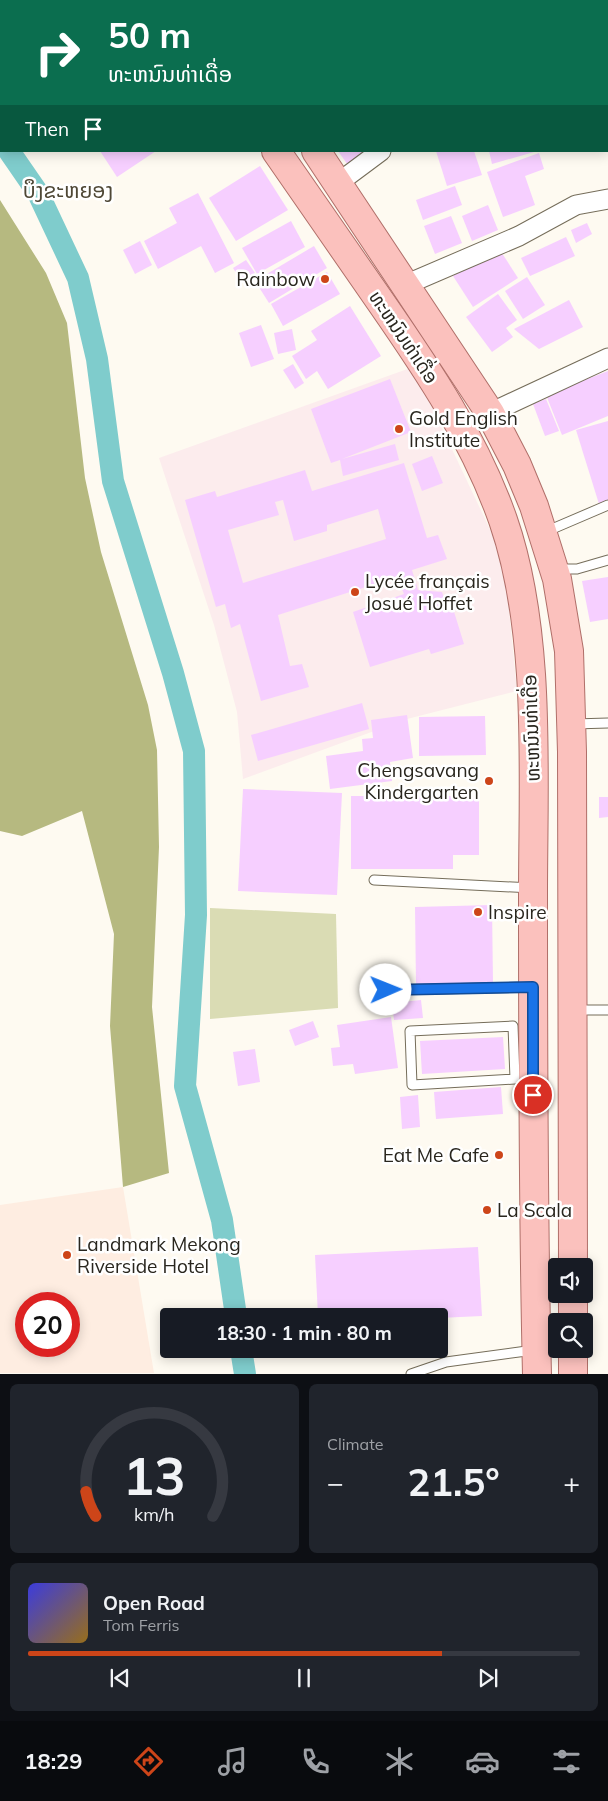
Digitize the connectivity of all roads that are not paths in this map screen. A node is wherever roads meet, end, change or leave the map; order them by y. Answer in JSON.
{"nodes":[{"id":1,"x":277,"y":152,"type":"edge"},
{"id":2,"x":317,"y":152,"type":"edge"},
{"id":3,"x":381,"y":152,"type":"edge"},
{"id":4,"x":338,"y":184,"type":"junction"},
{"id":5,"x":608,"y":199,"type":"edge"},
{"id":6,"x":405,"y":286,"type":"junction"},
{"id":7,"x":608,"y":358,"type":"edge"},
{"id":8,"x":490,"y":413,"type":"junction"},
{"id":9,"x":608,"y":505,"type":"edge"},
{"id":10,"x":542,"y":533,"type":"junction"},
{"id":11,"x":608,"y":560,"type":"edge"},
{"id":12,"x":553,"y":569,"type":"junction"},
{"id":13,"x":608,"y":723,"type":"edge"},
{"id":14,"x":571,"y":724,"type":"junction"},
{"id":15,"x":374,"y":880,"type":"dead end"},
{"id":16,"x":533,"y":888,"type":"junction"},
{"id":17,"x":386,"y":990,"type":"dead end"},
{"id":18,"x":526,"y":1008,"type":"junction"},
{"id":19,"x":573,"y":1010,"type":"junction"},
{"id":20,"x":608,"y":1010,"type":"edge"},
{"id":21,"x":524,"y":1087,"type":"junction"},
{"id":22,"x":573,"y":1258,"type":"edge"},
{"id":23,"x":573,"y":1358,"type":"edge"},
{"id":24,"x":537,"y":1362,"type":"edge"},
{"id":25,"x":411,"y":1374,"type":"edge"},
{"id":26,"x":573,"y":1374,"type":"edge"}],
"edges":[{"from":1,"to":16,"type":"main road","name":"ທະຫນົນທ່າເດື່ອ"},
{"from":2,"to":4,"type":"main road","name":"ທະຫນົນທ່າເດື່ອ"},
{"from":3,"to":4,"type":"street"},
{"from":4,"to":6,"type":"main road","name":"ທະຫນົນທ່າເດື່ອ"},
{"from":5,"to":6,"type":"street"},
{"from":6,"to":8,"type":"main road","name":"ທະຫນົນທ່າເດື່ອ"},
{"from":7,"to":8,"type":"street"},
{"from":8,"to":10,"type":"main road","name":"ທະຫນົນທ່າເດື່ອ"},
{"from":9,"to":10,"type":"lane"},
{"from":10,"to":12,"type":"main road","name":"ທະຫນົນທ່າເດື່ອ"},
{"from":11,"to":12,"type":"lane"},
{"from":12,"to":14,"type":"main road","name":"ທະຫນົນທ່າເດື່ອ"},
{"from":13,"to":14,"type":"lane"},
{"from":14,"to":19,"type":"main road","name":"ທະຫນົນທ່າເດື່ອ"},
{"from":15,"to":16,"type":"lane"},
{"from":16,"to":18,"type":"main road","name":"ທະຫນົນທ່າເດື່ອ"},
{"from":17,"to":18,"type":"lane"},
{"from":18,"to":21,"type":"main road","name":"ທະຫນົນທ່າເດື່ອ"},
{"from":18,"to":21,"type":"lane"},
{"from":19,"to":20,"type":"lane"},
{"from":19,"to":22,"type":"main road","name":"ທະຫນົນທ່າເດື່ອ"},
{"from":21,"to":24,"type":"main road","name":"ທະຫນົນທ່າເດື່ອ"},
{"from":23,"to":26,"type":"main road"},
{"from":24,"to":25,"type":"lane"}]}
